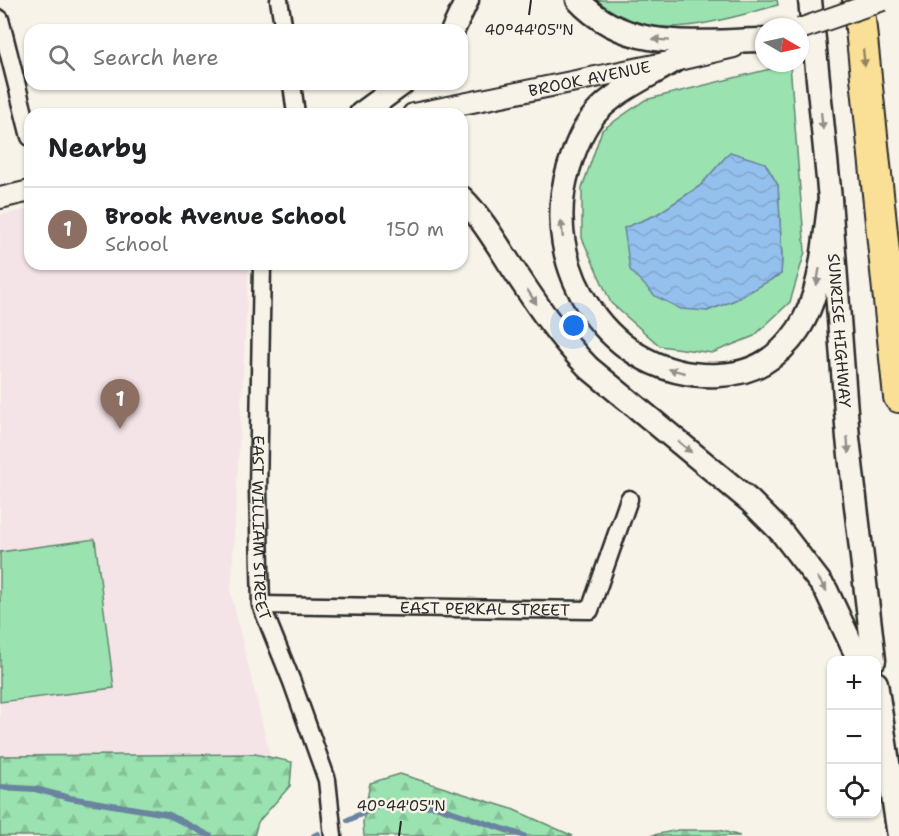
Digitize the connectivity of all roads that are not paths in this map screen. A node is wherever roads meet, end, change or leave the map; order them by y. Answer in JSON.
{"nodes":[{"id":1,"x":279,"y":0,"type":"edge"},
{"id":2,"x":467,"y":0,"type":"edge"},
{"id":3,"x":578,"y":0,"type":"edge"},
{"id":4,"x":810,"y":0,"type":"edge"},
{"id":5,"x":858,"y":0,"type":"edge"},
{"id":6,"x":883,"y":0,"type":"edge"},
{"id":7,"x":0,"y":19,"type":"edge"},
{"id":8,"x":283,"y":24,"type":"edge"},
{"id":9,"x":456,"y":24,"type":"edge"},
{"id":10,"x":809,"y":26,"type":"edge"},
{"id":11,"x":755,"y":40,"type":"edge"},
{"id":12,"x":755,"y":42,"type":"edge"},
{"id":13,"x":674,"y":61,"type":"junction"},
{"id":14,"x":293,"y":90,"type":"edge"},
{"id":15,"x":394,"y":90,"type":"edge"},
{"id":16,"x":295,"y":108,"type":"edge"},
{"id":17,"x":369,"y":108,"type":"edge"},
{"id":18,"x":443,"y":108,"type":"edge"},
{"id":19,"x":24,"y":113,"type":"edge"},
{"id":20,"x":24,"y":192,"type":"edge"},
{"id":21,"x":0,"y":198,"type":"edge"},
{"id":22,"x":830,"y":198,"type":"junction"},
{"id":23,"x":468,"y":204,"type":"edge"},
{"id":24,"x":262,"y":270,"type":"edge"},
{"id":25,"x":899,"y":398,"type":"edge"},
{"id":26,"x":628,"y":499,"type":"dead end"},
{"id":27,"x":261,"y":605,"type":"junction"},
{"id":28,"x":857,"y":656,"type":"edge"},
{"id":29,"x":873,"y":656,"type":"edge"},
{"id":30,"x":879,"y":710,"type":"edge"},
{"id":31,"x":333,"y":836,"type":"edge"},
{"id":32,"x":899,"y":836,"type":"edge"}],
"edges":[{"from":1,"to":8,"type":"street"},
{"from":2,"to":9,"type":"main road"},
{"from":11,"to":3,"type":"main road","one_way":true},
{"from":4,"to":22,"type":"main road","name":"SUNRISE HIGHWAY","one_way":true},
{"from":5,"to":25,"type":"highway","one_way":true},
{"from":6,"to":10,"type":"street","bridge":true},
{"from":7,"to":19,"type":"street"},
{"from":12,"to":13,"type":"street","name":"BROOK AVENUE"},
{"from":13,"to":18,"type":"street","name":"BROOK AVENUE"},
{"from":22,"to":13,"type":"main road","one_way":true},
{"from":14,"to":16,"type":"street"},
{"from":15,"to":17,"type":"main road"},
{"from":20,"to":21,"type":"street"},
{"from":22,"to":29,"type":"main road","name":"SUNRISE HIGHWAY","one_way":true},
{"from":23,"to":28,"type":"main road","one_way":true},
{"from":24,"to":27,"type":"street","name":"EAST WILLIAM STREET"},
{"from":26,"to":27,"type":"street","name":"EAST PERKAL STREET"},
{"from":27,"to":31,"type":"street","name":"EAST WILLIAM STREET"},
{"from":30,"to":32,"type":"main road"}]}
